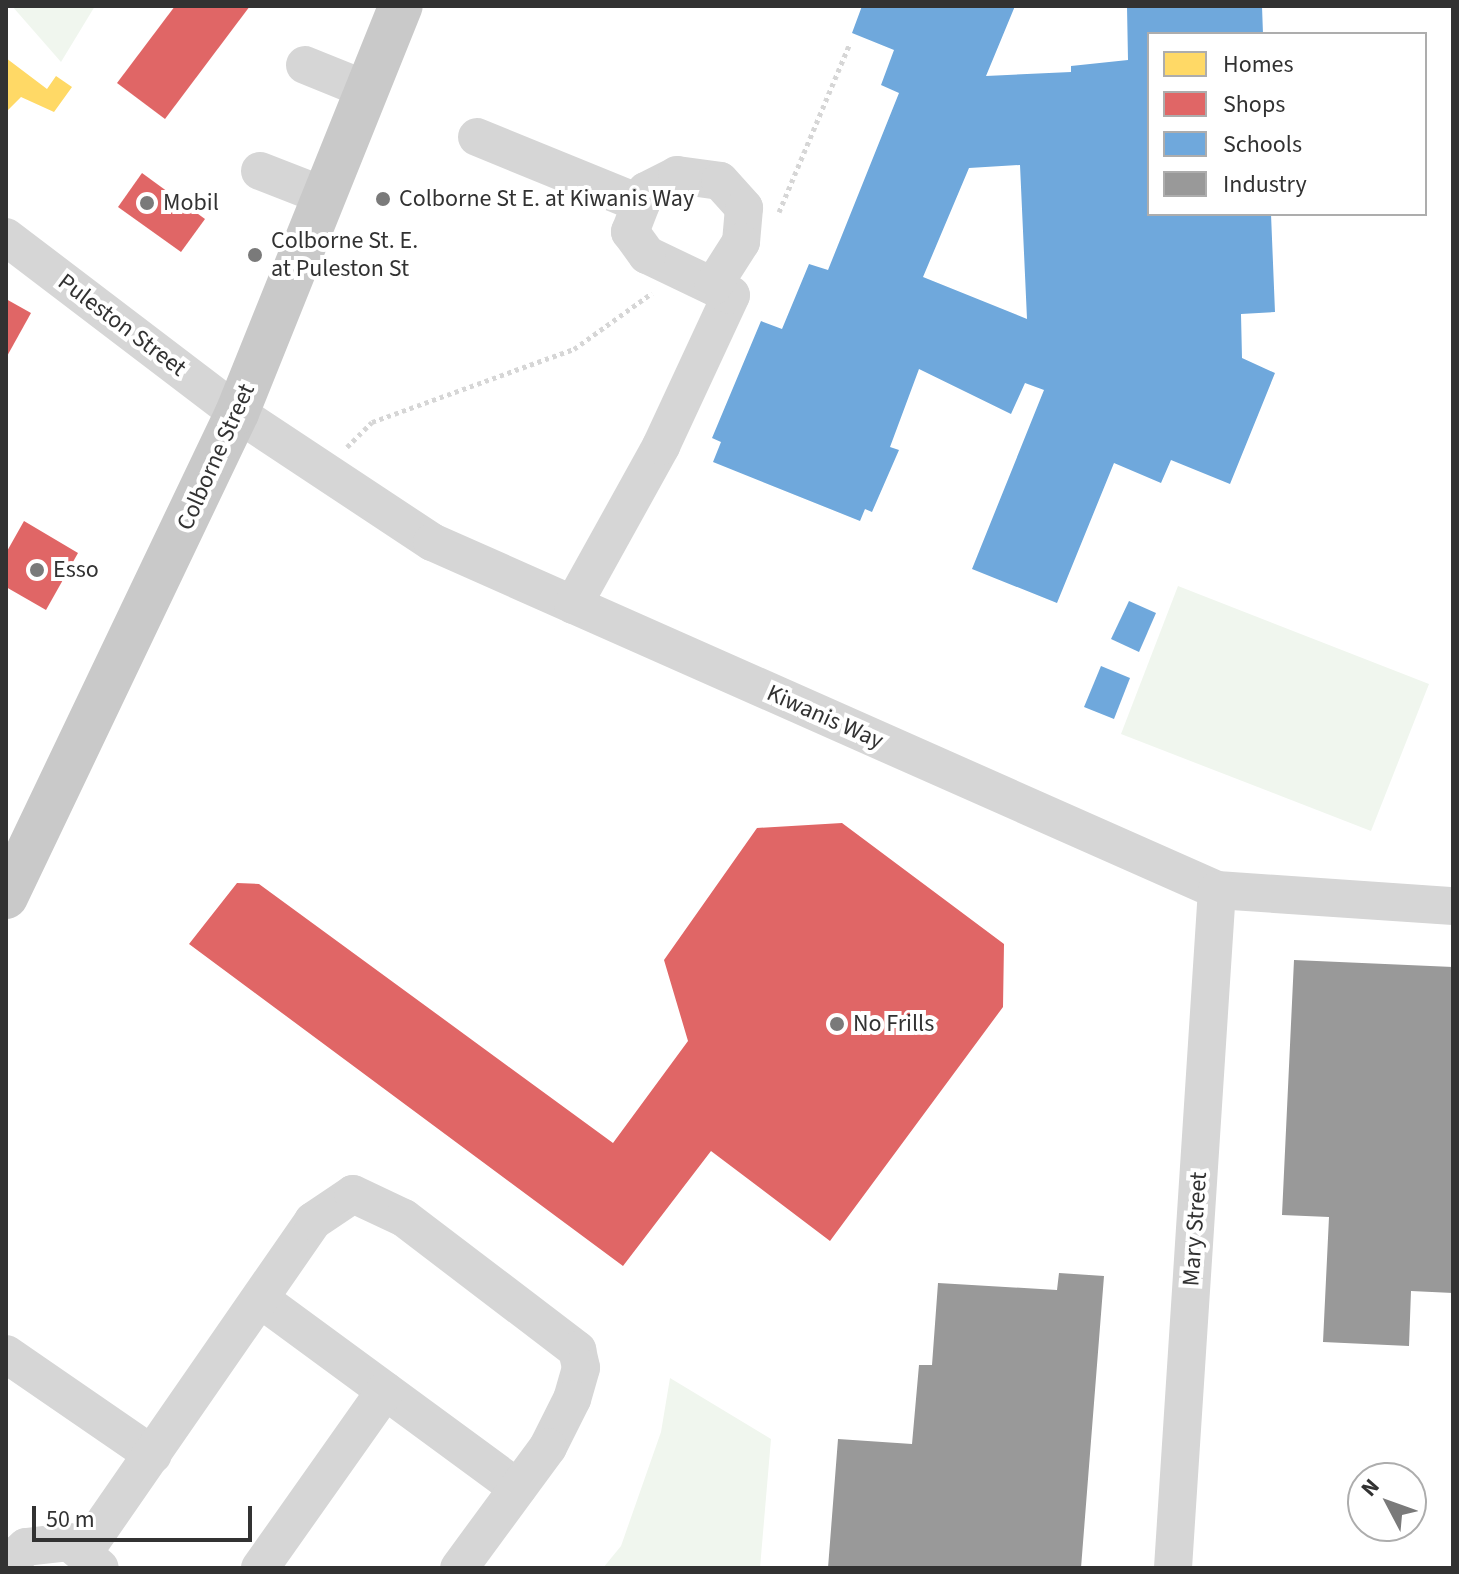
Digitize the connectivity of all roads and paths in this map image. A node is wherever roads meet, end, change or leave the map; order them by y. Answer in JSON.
{"nodes":[{"id":1,"x":401,"y":6,"type":"edge"},
{"id":2,"x":850,"y":43,"type":"dead end"},
{"id":3,"x":305,"y":65,"type":"dead end"},
{"id":4,"x":367,"y":90,"type":"junction"},
{"id":5,"x":477,"y":137,"type":"dead end"},
{"id":6,"x":260,"y":171,"type":"dead end"},
{"id":7,"x":324,"y":196,"type":"junction"},
{"id":8,"x":641,"y":204,"type":"junction"},
{"id":9,"x":773,"y":225,"type":"dead end"},
{"id":10,"x":6,"y":237,"type":"edge"},
{"id":11,"x":697,"y":279,"type":"junction"},
{"id":12,"x":237,"y":413,"type":"junction"},
{"id":13,"x":320,"y":472,"type":"junction"},
{"id":14,"x":573,"y":605,"type":"junction"},
{"id":15,"x":1217,"y":890,"type":"junction"},
{"id":16,"x":6,"y":897,"type":"edge"},
{"id":17,"x":1453,"y":906,"type":"edge"},
{"id":18,"x":263,"y":1301,"type":"junction"},
{"id":19,"x":6,"y":1354,"type":"edge"},
{"id":20,"x":385,"y":1391,"type":"junction"},
{"id":21,"x":153,"y":1455,"type":"junction"},
{"id":22,"x":518,"y":1488,"type":"junction"},
{"id":23,"x":93,"y":1558,"type":"edge"},
{"id":24,"x":6,"y":1565,"type":"edge"},
{"id":25,"x":260,"y":1568,"type":"edge"},
{"id":26,"x":459,"y":1568,"type":"edge"},
{"id":27,"x":1173,"y":1568,"type":"edge"}],
"edges":[{"from":1,"to":4,"type":"main road","name":"Colborne Street"},
{"from":2,"to":9,"type":"path"},
{"from":3,"to":4,"type":"street"},
{"from":4,"to":7,"type":"main road","name":"Colborne Street"},
{"from":5,"to":8,"type":"street"},
{"from":6,"to":7,"type":"street"},
{"from":7,"to":12,"type":"main road","name":"Colborne Street"},
{"from":8,"to":11,"type":"street"},
{"from":8,"to":11,"type":"street"},
{"from":10,"to":12,"type":"street","name":"Puleston Street"},
{"from":11,"to":13,"type":"path"},
{"from":11,"to":14,"type":"street"},
{"from":12,"to":13,"type":"street","name":"Kiwanis Way"},
{"from":12,"to":16,"type":"main road","name":"Colborne Street"},
{"from":13,"to":14,"type":"street","name":"Kiwanis Way"},
{"from":14,"to":15,"type":"street","name":"Kiwanis Way"},
{"from":15,"to":17,"type":"street","name":"Kiwanis Way"},
{"from":15,"to":27,"type":"street","name":"Mary Street"},
{"from":18,"to":20,"type":"street"},
{"from":18,"to":21,"type":"street"},
{"from":18,"to":22,"type":"street"},
{"from":19,"to":21,"type":"street"},
{"from":20,"to":22,"type":"street"},
{"from":20,"to":25,"type":"street"},
{"from":21,"to":23,"type":"street"},
{"from":22,"to":26,"type":"street"},
{"from":23,"to":24,"type":"street"}]}
